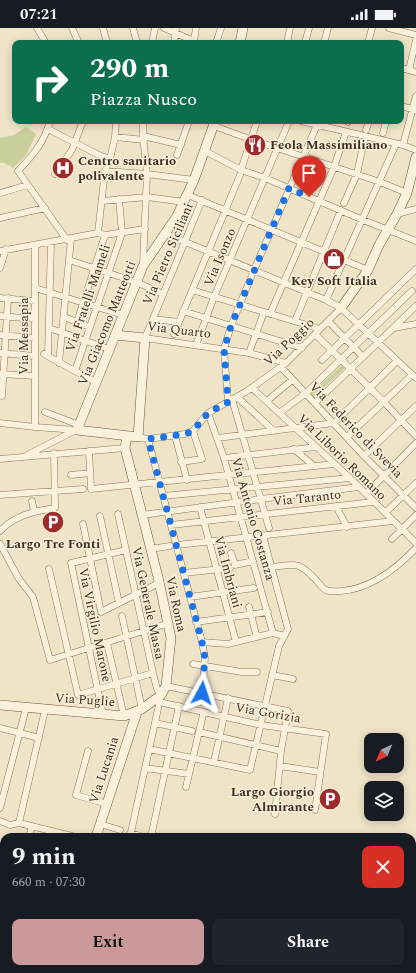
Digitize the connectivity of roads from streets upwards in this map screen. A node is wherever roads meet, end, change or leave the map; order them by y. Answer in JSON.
{"nodes":[{"id":1,"x":37,"y":28,"type":"edge"},
{"id":2,"x":72,"y":28,"type":"edge"},
{"id":3,"x":103,"y":28,"type":"edge"},
{"id":4,"x":133,"y":28,"type":"edge"},
{"id":5,"x":154,"y":28,"type":"edge"},
{"id":6,"x":164,"y":28,"type":"edge"},
{"id":7,"x":196,"y":28,"type":"edge"},
{"id":8,"x":221,"y":28,"type":"edge"},
{"id":9,"x":243,"y":28,"type":"edge"},
{"id":10,"x":290,"y":28,"type":"edge"},
{"id":11,"x":309,"y":28,"type":"edge"},
{"id":12,"x":328,"y":28,"type":"edge"},
{"id":13,"x":372,"y":28,"type":"edge"},
{"id":14,"x":389,"y":28,"type":"edge"},
{"id":15,"x":176,"y":31,"type":"edge"},
{"id":16,"x":416,"y":35,"type":"edge"},
{"id":17,"x":44,"y":40,"type":"edge"},
{"id":18,"x":78,"y":40,"type":"edge"},
{"id":19,"x":106,"y":40,"type":"edge"},
{"id":20,"x":136,"y":40,"type":"edge"},
{"id":21,"x":152,"y":40,"type":"edge"},
{"id":22,"x":192,"y":40,"type":"edge"},
{"id":23,"x":194,"y":40,"type":"edge"},
{"id":24,"x":217,"y":40,"type":"edge"},
{"id":25,"x":241,"y":40,"type":"edge"},
{"id":26,"x":288,"y":40,"type":"edge"},
{"id":27,"x":306,"y":40,"type":"edge"},
{"id":28,"x":325,"y":40,"type":"edge"},
{"id":29,"x":369,"y":40,"type":"edge"},
{"id":30,"x":416,"y":40,"type":"edge"},
{"id":31,"x":404,"y":69,"type":"edge"},
{"id":32,"x":409,"y":70,"type":"junction"},
{"id":33,"x":416,"y":72,"type":"edge"},
{"id":34,"x":416,"y":96,"type":"edge"},
{"id":35,"x":404,"y":107,"type":"edge"},
{"id":36,"x":414,"y":109,"type":"edge"},
{"id":37,"x":49,"y":124,"type":"edge"},
{"id":38,"x":82,"y":124,"type":"edge"},
{"id":39,"x":116,"y":124,"type":"edge"},
{"id":40,"x":143,"y":124,"type":"edge"},
{"id":41,"x":188,"y":124,"type":"edge"},
{"id":42,"x":215,"y":124,"type":"edge"},
{"id":43,"x":217,"y":124,"type":"edge"},
{"id":44,"x":256,"y":124,"type":"edge"},
{"id":45,"x":288,"y":124,"type":"edge"},
{"id":46,"x":314,"y":124,"type":"edge"},
{"id":47,"x":368,"y":124,"type":"edge"},
{"id":48,"x":385,"y":124,"type":"edge"},
{"id":49,"x":317,"y":125,"type":"junction"},
{"id":50,"x":48,"y":129,"type":"junction"},
{"id":51,"x":346,"y":132,"type":"junction"},
{"id":52,"x":366,"y":133,"type":"junction"},
{"id":53,"x":383,"y":133,"type":"dead end"},
{"id":54,"x":115,"y":137,"type":"junction"},
{"id":55,"x":144,"y":138,"type":"junction"},
{"id":56,"x":249,"y":139,"type":"junction"},
{"id":57,"x":76,"y":143,"type":"junction"},
{"id":58,"x":400,"y":144,"type":"junction"},
{"id":59,"x":181,"y":145,"type":"junction"},
{"id":60,"x":278,"y":148,"type":"junction"},
{"id":61,"x":416,"y":150,"type":"edge"},
{"id":62,"x":205,"y":151,"type":"junction"},
{"id":63,"x":177,"y":155,"type":"dead end"},
{"id":64,"x":302,"y":157,"type":"junction"},
{"id":65,"x":110,"y":159,"type":"junction"},
{"id":66,"x":415,"y":162,"type":"edge"},
{"id":67,"x":334,"y":167,"type":"junction"},
{"id":68,"x":105,"y":171,"type":"junction"},
{"id":69,"x":240,"y":172,"type":"junction"},
{"id":70,"x":55,"y":174,"type":"dead end"},
{"id":71,"x":147,"y":174,"type":"junction"},
{"id":72,"x":357,"y":174,"type":"junction"},
{"id":73,"x":265,"y":178,"type":"junction"},
{"id":74,"x":194,"y":180,"type":"junction"},
{"id":75,"x":380,"y":182,"type":"junction"},
{"id":76,"x":28,"y":184,"type":"junction"},
{"id":77,"x":289,"y":188,"type":"junction"},
{"id":78,"x":0,"y":193,"type":"edge"},
{"id":79,"x":407,"y":193,"type":"junction"},
{"id":80,"x":147,"y":197,"type":"junction"},
{"id":81,"x":186,"y":198,"type":"junction"},
{"id":82,"x":119,"y":199,"type":"junction"},
{"id":83,"x":202,"y":200,"type":"junction"},
{"id":84,"x":102,"y":201,"type":"junction"},
{"id":85,"x":319,"y":201,"type":"junction"},
{"id":86,"x":344,"y":203,"type":"dead end"},
{"id":87,"x":45,"y":208,"type":"junction"},
{"id":88,"x":416,"y":209,"type":"edge"},
{"id":89,"x":341,"y":210,"type":"junction"},
{"id":90,"x":225,"y":211,"type":"junction"},
{"id":91,"x":397,"y":214,"type":"junction"},
{"id":92,"x":0,"y":218,"type":"edge"},
{"id":93,"x":247,"y":220,"type":"junction"},
{"id":94,"x":362,"y":220,"type":"junction"},
{"id":95,"x":145,"y":229,"type":"junction"},
{"id":96,"x":389,"y":229,"type":"junction"},
{"id":97,"x":271,"y":230,"type":"junction"},
{"id":98,"x":122,"y":233,"type":"junction"},
{"id":99,"x":101,"y":234,"type":"junction"},
{"id":100,"x":166,"y":234,"type":"junction"},
{"id":101,"x":69,"y":239,"type":"junction"},
{"id":102,"x":416,"y":241,"type":"edge"},
{"id":103,"x":51,"y":242,"type":"junction"},
{"id":104,"x":185,"y":242,"type":"junction"},
{"id":105,"x":301,"y":242,"type":"junction"},
{"id":106,"x":35,"y":245,"type":"junction"},
{"id":107,"x":3,"y":250,"type":"edge"},
{"id":108,"x":208,"y":251,"type":"junction"},
{"id":109,"x":323,"y":252,"type":"junction"},
{"id":110,"x":69,"y":260,"type":"junction"},
{"id":111,"x":230,"y":260,"type":"junction"},
{"id":112,"x":344,"y":260,"type":"junction"},
{"id":113,"x":143,"y":266,"type":"junction"},
{"id":114,"x":0,"y":268,"type":"edge"},
{"id":115,"x":94,"y":268,"type":"junction"},
{"id":116,"x":416,"y":268,"type":"edge"},
{"id":117,"x":254,"y":270,"type":"junction"},
{"id":118,"x":368,"y":270,"type":"junction"},
{"id":119,"x":109,"y":272,"type":"junction"},
{"id":120,"x":35,"y":274,"type":"junction"},
{"id":121,"x":28,"y":275,"type":"dead end"},
{"id":122,"x":136,"y":282,"type":"junction"},
{"id":123,"x":283,"y":283,"type":"junction"},
{"id":124,"x":35,"y":288,"type":"junction"},
{"id":125,"x":192,"y":290,"type":"junction"},
{"id":126,"x":412,"y":291,"type":"dead end"},
{"id":127,"x":50,"y":292,"type":"junction"},
{"id":128,"x":306,"y":292,"type":"junction"},
{"id":129,"x":163,"y":294,"type":"junction"},
{"id":130,"x":66,"y":297,"type":"junction"},
{"id":131,"x":214,"y":297,"type":"junction"},
{"id":132,"x":0,"y":298,"type":"edge"},
{"id":133,"x":8,"y":298,"type":"junction"},
{"id":134,"x":326,"y":300,"type":"junction"},
{"id":135,"x":35,"y":301,"type":"junction"},
{"id":136,"x":83,"y":303,"type":"junction"},
{"id":137,"x":240,"y":305,"type":"junction"},
{"id":138,"x":416,"y":306,"type":"edge"},
{"id":139,"x":97,"y":307,"type":"junction"},
{"id":140,"x":341,"y":308,"type":"junction"},
{"id":141,"x":183,"y":311,"type":"junction"},
{"id":142,"x":267,"y":313,"type":"junction"},
{"id":143,"x":123,"y":315,"type":"junction"},
{"id":144,"x":3,"y":316,"type":"edge"},
{"id":145,"x":64,"y":317,"type":"junction"},
{"id":146,"x":206,"y":318,"type":"junction"},
{"id":147,"x":35,"y":319,"type":"junction"},
{"id":148,"x":153,"y":320,"type":"junction"},
{"id":149,"x":295,"y":321,"type":"junction"},
{"id":150,"x":77,"y":322,"type":"junction"},
{"id":151,"x":179,"y":322,"type":"junction"},
{"id":152,"x":331,"y":324,"type":"dead end"},
{"id":153,"x":416,"y":324,"type":"edge"},
{"id":154,"x":358,"y":325,"type":"junction"},
{"id":155,"x":231,"y":326,"type":"junction"},
{"id":156,"x":90,"y":327,"type":"junction"},
{"id":157,"x":49,"y":328,"type":"junction"},
{"id":158,"x":394,"y":328,"type":"junction"},
{"id":159,"x":320,"y":329,"type":"junction"},
{"id":160,"x":62,"y":333,"type":"junction"},
{"id":161,"x":256,"y":333,"type":"junction"},
{"id":162,"x":174,"y":334,"type":"dead end"},
{"id":163,"x":315,"y":334,"type":"junction"},
{"id":164,"x":368,"y":334,"type":"junction"},
{"id":165,"x":3,"y":335,"type":"edge"},
{"id":166,"x":115,"y":335,"type":"junction"},
{"id":167,"x":35,"y":338,"type":"junction"},
{"id":168,"x":145,"y":338,"type":"junction"},
{"id":169,"x":344,"y":338,"type":"junction"},
{"id":170,"x":86,"y":341,"type":"junction"},
{"id":171,"x":378,"y":342,"type":"junction"},
{"id":172,"x":196,"y":344,"type":"junction"},
{"id":173,"x":302,"y":348,"type":"junction"},
{"id":174,"x":354,"y":348,"type":"junction"},
{"id":175,"x":109,"y":349,"type":"junction"},
{"id":176,"x":224,"y":349,"type":"junction"},
{"id":177,"x":332,"y":350,"type":"junction"},
{"id":178,"x":2,"y":353,"type":"edge"},
{"id":179,"x":248,"y":353,"type":"junction"},
{"id":180,"x":35,"y":356,"type":"junction"},
{"id":181,"x":363,"y":357,"type":"junction"},
{"id":182,"x":322,"y":360,"type":"dead end"},
{"id":183,"x":341,"y":360,"type":"junction"},
{"id":184,"x":398,"y":361,"type":"junction"},
{"id":185,"x":59,"y":362,"type":"junction"},
{"id":186,"x":286,"y":363,"type":"junction"},
{"id":187,"x":281,"y":367,"type":"junction"},
{"id":188,"x":350,"y":369,"type":"junction"},
{"id":189,"x":75,"y":371,"type":"junction"},
{"id":190,"x":2,"y":374,"type":"edge"},
{"id":191,"x":35,"y":376,"type":"junction"},
{"id":192,"x":414,"y":376,"type":"edge"},
{"id":193,"x":292,"y":380,"type":"junction"},
{"id":194,"x":97,"y":383,"type":"junction"},
{"id":195,"x":252,"y":388,"type":"junction"},
{"id":196,"x":370,"y":388,"type":"junction"},
{"id":197,"x":305,"y":394,"type":"junction"},
{"id":198,"x":2,"y":396,"type":"dead end"},
{"id":199,"x":233,"y":399,"type":"junction"},
{"id":200,"x":267,"y":401,"type":"junction"},
{"id":201,"x":384,"y":402,"type":"junction"},
{"id":202,"x":315,"y":403,"type":"junction"},
{"id":203,"x":416,"y":406,"type":"edge"},
{"id":204,"x":45,"y":412,"type":"dead end"},
{"id":205,"x":208,"y":413,"type":"junction"},
{"id":206,"x":279,"y":413,"type":"junction"},
{"id":207,"x":401,"y":420,"type":"junction"},
{"id":208,"x":0,"y":423,"type":"edge"},
{"id":209,"x":334,"y":423,"type":"junction"},
{"id":210,"x":35,"y":427,"type":"junction"},
{"id":211,"x":78,"y":427,"type":"junction"},
{"id":212,"x":296,"y":428,"type":"junction"},
{"id":213,"x":193,"y":431,"type":"junction"},
{"id":214,"x":274,"y":431,"type":"junction"},
{"id":215,"x":242,"y":435,"type":"junction"},
{"id":216,"x":127,"y":436,"type":"junction"},
{"id":217,"x":174,"y":436,"type":"junction"},
{"id":218,"x":416,"y":436,"type":"edge"},
{"id":219,"x":138,"y":437,"type":"junction"},
{"id":220,"x":347,"y":437,"type":"junction"},
{"id":221,"x":218,"y":438,"type":"junction"},
{"id":222,"x":148,"y":439,"type":"junction"},
{"id":223,"x":416,"y":443,"type":"edge"},
{"id":224,"x":316,"y":446,"type":"junction"},
{"id":225,"x":126,"y":448,"type":"junction"},
{"id":226,"x":294,"y":449,"type":"junction"},
{"id":227,"x":89,"y":451,"type":"junction"},
{"id":228,"x":54,"y":454,"type":"junction"},
{"id":229,"x":248,"y":455,"type":"junction"},
{"id":230,"x":364,"y":456,"type":"junction"},
{"id":231,"x":23,"y":457,"type":"junction"},
{"id":232,"x":224,"y":458,"type":"junction"},
{"id":233,"x":0,"y":459,"type":"edge"},
{"id":234,"x":181,"y":462,"type":"junction"},
{"id":235,"x":335,"y":464,"type":"junction"},
{"id":236,"x":314,"y":466,"type":"junction"},
{"id":237,"x":90,"y":473,"type":"junction"},
{"id":238,"x":253,"y":473,"type":"junction"},
{"id":239,"x":71,"y":475,"type":"dead end"},
{"id":240,"x":228,"y":475,"type":"junction"},
{"id":241,"x":384,"y":476,"type":"junction"},
{"id":242,"x":350,"y":478,"type":"junction"},
{"id":243,"x":186,"y":480,"type":"junction"},
{"id":244,"x":160,"y":482,"type":"junction"},
{"id":245,"x":416,"y":483,"type":"edge"},
{"id":246,"x":135,"y":485,"type":"junction"},
{"id":247,"x":257,"y":487,"type":"junction"},
{"id":248,"x":358,"y":487,"type":"junction"},
{"id":249,"x":83,"y":489,"type":"dead end"},
{"id":250,"x":232,"y":489,"type":"junction"},
{"id":251,"x":55,"y":490,"type":"junction"},
{"id":252,"x":366,"y":494,"type":"junction"},
{"id":253,"x":0,"y":495,"type":"edge"},
{"id":254,"x":404,"y":495,"type":"junction"},
{"id":255,"x":163,"y":496,"type":"junction"},
{"id":256,"x":261,"y":499,"type":"junction"},
{"id":257,"x":32,"y":500,"type":"dead end"},
{"id":258,"x":236,"y":502,"type":"junction"},
{"id":259,"x":373,"y":502,"type":"junction"},
{"id":260,"x":336,"y":506,"type":"junction"},
{"id":261,"x":200,"y":507,"type":"junction"},
{"id":262,"x":416,"y":508,"type":"edge"},
{"id":263,"x":34,"y":511,"type":"junction"},
{"id":264,"x":167,"y":511,"type":"junction"},
{"id":265,"x":385,"y":513,"type":"junction"},
{"id":266,"x":118,"y":514,"type":"dead end"},
{"id":267,"x":265,"y":514,"type":"junction"},
{"id":268,"x":142,"y":515,"type":"junction"},
{"id":269,"x":416,"y":515,"type":"edge"},
{"id":270,"x":100,"y":516,"type":"dead end"},
{"id":271,"x":240,"y":517,"type":"junction"},
{"id":272,"x":393,"y":521,"type":"junction"},
{"id":273,"x":204,"y":522,"type":"junction"},
{"id":274,"x":83,"y":524,"type":"dead end"},
{"id":275,"x":171,"y":525,"type":"junction"},
{"id":276,"x":347,"y":526,"type":"junction"},
{"id":277,"x":269,"y":528,"type":"dead end"},
{"id":278,"x":402,"y":529,"type":"junction"},
{"id":279,"x":0,"y":531,"type":"edge"},
{"id":280,"x":263,"y":536,"type":"junction"},
{"id":281,"x":246,"y":538,"type":"junction"},
{"id":282,"x":392,"y":539,"type":"dead end"},
{"id":283,"x":209,"y":542,"type":"junction"},
{"id":284,"x":416,"y":543,"type":"edge"},
{"id":285,"x":0,"y":544,"type":"edge"},
{"id":286,"x":174,"y":546,"type":"junction"},
{"id":287,"x":416,"y":548,"type":"edge"},
{"id":288,"x":150,"y":549,"type":"junction"},
{"id":289,"x":126,"y":550,"type":"junction"},
{"id":290,"x":232,"y":553,"type":"dead end"},
{"id":291,"x":108,"y":555,"type":"junction"},
{"id":292,"x":91,"y":559,"type":"junction"},
{"id":293,"x":253,"y":561,"type":"junction"},
{"id":294,"x":271,"y":567,"type":"junction"},
{"id":295,"x":49,"y":568,"type":"dead end"},
{"id":296,"x":230,"y":568,"type":"dead end"},
{"id":297,"x":216,"y":570,"type":"junction"},
{"id":298,"x":184,"y":573,"type":"junction"},
{"id":299,"x":159,"y":583,"type":"junction"},
{"id":300,"x":254,"y":588,"type":"dead end"},
{"id":301,"x":222,"y":592,"type":"junction"},
{"id":302,"x":135,"y":594,"type":"junction"},
{"id":303,"x":190,"y":597,"type":"junction"},
{"id":304,"x":119,"y":603,"type":"junction"},
{"id":305,"x":249,"y":607,"type":"dead end"},
{"id":306,"x":268,"y":612,"type":"junction"},
{"id":307,"x":251,"y":615,"type":"junction"},
{"id":308,"x":122,"y":616,"type":"dead end"},
{"id":309,"x":229,"y":618,"type":"junction"},
{"id":310,"x":196,"y":622,"type":"junction"},
{"id":311,"x":169,"y":625,"type":"junction"},
{"id":312,"x":144,"y":631,"type":"junction"},
{"id":313,"x":273,"y":633,"type":"junction"},
{"id":314,"x":256,"y":634,"type":"dead end"},
{"id":315,"x":126,"y":636,"type":"junction"},
{"id":316,"x":284,"y":636,"type":"junction"},
{"id":317,"x":202,"y":642,"type":"junction"},
{"id":318,"x":236,"y":642,"type":"junction"},
{"id":319,"x":107,"y":643,"type":"junction"},
{"id":320,"x":89,"y":649,"type":"junction"},
{"id":321,"x":68,"y":655,"type":"junction"},
{"id":322,"x":193,"y":664,"type":"dead end"},
{"id":323,"x":205,"y":666,"type":"junction"},
{"id":324,"x":257,"y":672,"type":"dead end"},
{"id":325,"x":153,"y":673,"type":"junction"},
{"id":326,"x":272,"y":674,"type":"junction"},
{"id":327,"x":135,"y":678,"type":"junction"},
{"id":328,"x":293,"y":679,"type":"dead end"},
{"id":329,"x":117,"y":684,"type":"junction"},
{"id":330,"x":166,"y":686,"type":"junction"},
{"id":331,"x":98,"y":689,"type":"junction"},
{"id":332,"x":202,"y":693,"type":"junction"},
{"id":333,"x":160,"y":698,"type":"junction"},
{"id":334,"x":228,"y":698,"type":"junction"},
{"id":335,"x":0,"y":706,"type":"edge"},
{"id":336,"x":179,"y":706,"type":"junction"},
{"id":337,"x":266,"y":706,"type":"junction"},
{"id":338,"x":26,"y":708,"type":"junction"},
{"id":339,"x":45,"y":710,"type":"junction"},
{"id":340,"x":139,"y":710,"type":"junction"},
{"id":341,"x":103,"y":715,"type":"junction"},
{"id":342,"x":203,"y":715,"type":"dead end"},
{"id":343,"x":124,"y":716,"type":"junction"},
{"id":344,"x":224,"y":717,"type":"junction"},
{"id":345,"x":155,"y":723,"type":"junction"},
{"id":346,"x":261,"y":725,"type":"junction"},
{"id":347,"x":174,"y":727,"type":"junction"},
{"id":348,"x":0,"y":728,"type":"edge"},
{"id":349,"x":284,"y":728,"type":"junction"},
{"id":350,"x":196,"y":732,"type":"junction"},
{"id":351,"x":20,"y":733,"type":"junction"},
{"id":352,"x":220,"y":737,"type":"junction"},
{"id":353,"x":39,"y":738,"type":"junction"},
{"id":354,"x":256,"y":745,"type":"junction"},
{"id":355,"x":149,"y":749,"type":"junction"},
{"id":356,"x":281,"y":751,"type":"junction"},
{"id":357,"x":88,"y":752,"type":"dead end"},
{"id":358,"x":169,"y":753,"type":"junction"},
{"id":359,"x":193,"y":757,"type":"junction"},
{"id":360,"x":214,"y":762,"type":"junction"},
{"id":361,"x":280,"y":766,"type":"junction"},
{"id":362,"x":145,"y":768,"type":"junction"},
{"id":363,"x":165,"y":771,"type":"junction"},
{"id":364,"x":320,"y":772,"type":"junction"},
{"id":365,"x":189,"y":774,"type":"junction"},
{"id":366,"x":186,"y":787,"type":"dead end"},
{"id":367,"x":107,"y":804,"type":"junction"},
{"id":368,"x":0,"y":808,"type":"edge"},
{"id":369,"x":315,"y":810,"type":"dead end"},
{"id":370,"x":275,"y":814,"type":"dead end"},
{"id":371,"x":0,"y":821,"type":"edge"},
{"id":372,"x":19,"y":823,"type":"junction"},
{"id":373,"x":100,"y":824,"type":"junction"},
{"id":374,"x":32,"y":826,"type":"junction"},
{"id":375,"x":120,"y":830,"type":"dead end"},
{"id":376,"x":31,"y":833,"type":"edge"},
{"id":377,"x":60,"y":833,"type":"edge"},
{"id":378,"x":97,"y":833,"type":"edge"},
{"id":379,"x":130,"y":833,"type":"edge"},
{"id":380,"x":152,"y":833,"type":"edge"}],
"edges":[{"from":1,"to":17,"type":"street"},
{"from":2,"to":18,"type":"street"},
{"from":3,"to":19,"type":"street"},
{"from":4,"to":20,"type":"street"},
{"from":5,"to":21,"type":"street"},
{"from":6,"to":15,"type":"street"},
{"from":7,"to":23,"type":"street"},
{"from":8,"to":24,"type":"street"},
{"from":9,"to":25,"type":"street"},
{"from":10,"to":26,"type":"street"},
{"from":11,"to":27,"type":"street"},
{"from":12,"to":28,"type":"street"},
{"from":13,"to":29,"type":"street"},
{"from":14,"to":16,"type":"street"},
{"from":15,"to":22,"type":"street"},
{"from":30,"to":32,"type":"street"},
{"from":31,"to":32,"type":"street"},
{"from":32,"to":33,"type":"street"},
{"from":34,"to":36,"type":"street"},
{"from":35,"to":36,"type":"street"},
{"from":36,"to":58,"type":"street"},
{"from":37,"to":50,"type":"street"},
{"from":38,"to":57,"type":"street"},
{"from":39,"to":54,"type":"street"},
{"from":40,"to":55,"type":"street"},
{"from":41,"to":59,"type":"street"},
{"from":42,"to":62,"type":"street","name":"Via Giacomo Matteotti"},
{"from":43,"to":56,"type":"street"},
{"from":44,"to":56,"type":"street"},
{"from":45,"to":60,"type":"street","name":"Via Isonzo"},
{"from":46,"to":49,"type":"street"},
{"from":47,"to":52,"type":"street"},
{"from":48,"to":53,"type":"street"},
{"from":49,"to":51,"type":"street"},
{"from":49,"to":64,"type":"street"},
{"from":50,"to":57,"type":"street"},
{"from":50,"to":76,"type":"street"},
{"from":51,"to":52,"type":"street"},
{"from":51,"to":67,"type":"street"},
{"from":52,"to":58,"type":"street"},
{"from":52,"to":72,"type":"street"},
{"from":54,"to":55,"type":"street"},
{"from":54,"to":65,"type":"street"},
{"from":55,"to":59,"type":"street"},
{"from":55,"to":71,"type":"street"},
{"from":56,"to":60,"type":"street"},
{"from":56,"to":69,"type":"street"},
{"from":57,"to":65,"type":"street"},
{"from":57,"to":70,"type":"street"},
{"from":58,"to":61,"type":"street"},
{"from":58,"to":75,"type":"street"},
{"from":59,"to":63,"type":"street"},
{"from":60,"to":64,"type":"street"},
{"from":60,"to":73,"type":"street","name":"Via Isonzo"},
{"from":62,"to":69,"type":"street"},
{"from":62,"to":74,"type":"street","name":"Via Giacomo Matteotti"},
{"from":64,"to":67,"type":"street"},
{"from":64,"to":77,"type":"street"},
{"from":65,"to":68,"type":"street"},
{"from":66,"to":79,"type":"street"},
{"from":67,"to":72,"type":"street"},
{"from":67,"to":85,"type":"street"},
{"from":68,"to":71,"type":"street"},
{"from":68,"to":84,"type":"street"},
{"from":69,"to":73,"type":"street"},
{"from":69,"to":90,"type":"street"},
{"from":71,"to":74,"type":"street"},
{"from":71,"to":80,"type":"street"},
{"from":72,"to":75,"type":"street"},
{"from":72,"to":86,"type":"street"},
{"from":73,"to":77,"type":"street"},
{"from":73,"to":93,"type":"street","name":"Via Isonzo"},
{"from":74,"to":81,"type":"street","name":"Via Giacomo Matteotti"},
{"from":75,"to":79,"type":"street"},
{"from":75,"to":94,"type":"street"},
{"from":76,"to":78,"type":"street"},
{"from":76,"to":87,"type":"street"},
{"from":77,"to":85,"type":"street"},
{"from":77,"to":97,"type":"street"},
{"from":79,"to":91,"type":"street"},
{"from":80,"to":81,"type":"street"},
{"from":80,"to":82,"type":"street"},
{"from":80,"to":95,"type":"street"},
{"from":81,"to":83,"type":"street"},
{"from":81,"to":100,"type":"street","name":"Via Giacomo Matteotti"},
{"from":82,"to":84,"type":"street"},
{"from":82,"to":98,"type":"street"},
{"from":83,"to":90,"type":"street"},
{"from":83,"to":104,"type":"street","name":"Via Pietro Siciliani"},
{"from":84,"to":99,"type":"street"},
{"from":85,"to":89,"type":"street"},
{"from":85,"to":105,"type":"street"},
{"from":87,"to":92,"type":"street"},
{"from":87,"to":101,"type":"street"},
{"from":88,"to":91,"type":"street"},
{"from":89,"to":94,"type":"street"},
{"from":89,"to":109,"type":"street"},
{"from":90,"to":93,"type":"street"},
{"from":90,"to":108,"type":"street"},
{"from":91,"to":96,"type":"street"},
{"from":93,"to":97,"type":"street"},
{"from":93,"to":111,"type":"street","name":"Via Isonzo"},
{"from":94,"to":96,"type":"street"},
{"from":94,"to":112,"type":"street"},
{"from":95,"to":98,"type":"street"},
{"from":95,"to":113,"type":"street"},
{"from":96,"to":102,"type":"street"},
{"from":96,"to":118,"type":"street"},
{"from":97,"to":105,"type":"street"},
{"from":97,"to":117,"type":"street"},
{"from":98,"to":99,"type":"street"},
{"from":98,"to":119,"type":"street","name":"Via Fratelli Mameli"},
{"from":99,"to":101,"type":"street"},
{"from":99,"to":115,"type":"street"},
{"from":100,"to":104,"type":"street"},
{"from":100,"to":113,"type":"street","name":"Via Giacomo Matteotti"},
{"from":101,"to":103,"type":"street"},
{"from":101,"to":110,"type":"street"},
{"from":103,"to":106,"type":"street"},
{"from":103,"to":127,"type":"street"},
{"from":104,"to":108,"type":"street"},
{"from":104,"to":129,"type":"street","name":"Via Pietro Siciliani"},
{"from":105,"to":109,"type":"street"},
{"from":105,"to":123,"type":"street"},
{"from":106,"to":107,"type":"street"},
{"from":106,"to":120,"type":"street","name":"Via Messapia"},
{"from":107,"to":114,"type":"street"},
{"from":108,"to":111,"type":"street"},
{"from":108,"to":125,"type":"street"},
{"from":109,"to":112,"type":"street"},
{"from":109,"to":128,"type":"street"},
{"from":110,"to":115,"type":"street"},
{"from":110,"to":130,"type":"street"},
{"from":111,"to":117,"type":"street"},
{"from":111,"to":131,"type":"street","name":"Via Isonzo"},
{"from":112,"to":118,"type":"street"},
{"from":112,"to":134,"type":"street"},
{"from":113,"to":122,"type":"street","name":"Via Giacomo Matteotti"},
{"from":115,"to":119,"type":"street"},
{"from":115,"to":136,"type":"street"},
{"from":116,"to":154,"type":"street"},
{"from":117,"to":123,"type":"street"},
{"from":117,"to":137,"type":"street"},
{"from":118,"to":140,"type":"street"},
{"from":119,"to":122,"type":"street"},
{"from":119,"to":139,"type":"street","name":"Via Fratelli Mameli"},
{"from":120,"to":121,"type":"street"},
{"from":120,"to":124,"type":"street","name":"Via Messapia"},
{"from":122,"to":129,"type":"street"},
{"from":122,"to":143,"type":"street","name":"Via Giacomo Matteotti"},
{"from":123,"to":128,"type":"street"},
{"from":123,"to":142,"type":"street"},
{"from":124,"to":127,"type":"street"},
{"from":124,"to":135,"type":"street","name":"Via Messapia"},
{"from":125,"to":131,"type":"street"},
{"from":125,"to":141,"type":"street"},
{"from":126,"to":164,"type":"street"},
{"from":127,"to":130,"type":"street"},
{"from":127,"to":157,"type":"street"},
{"from":128,"to":134,"type":"street"},
{"from":128,"to":149,"type":"street"},
{"from":129,"to":148,"type":"street","name":"Via Pietro Siciliani"},
{"from":130,"to":136,"type":"street"},
{"from":130,"to":145,"type":"street"},
{"from":131,"to":137,"type":"street"},
{"from":131,"to":146,"type":"street","name":"Via Isonzo"},
{"from":132,"to":133,"type":"street"},
{"from":133,"to":135,"type":"street"},
{"from":133,"to":144,"type":"street"},
{"from":134,"to":140,"type":"street"},
{"from":135,"to":147,"type":"street","name":"Via Messapia"},
{"from":136,"to":139,"type":"street"},
{"from":136,"to":150,"type":"street"},
{"from":137,"to":142,"type":"street"},
{"from":137,"to":155,"type":"street"},
{"from":138,"to":158,"type":"street"},
{"from":139,"to":143,"type":"street"},
{"from":139,"to":156,"type":"street","name":"Via Fratelli Mameli"},
{"from":140,"to":154,"type":"street"},
{"from":140,"to":159,"type":"street","name":"Via Poggio"},
{"from":141,"to":146,"type":"street"},
{"from":141,"to":151,"type":"street"},
{"from":142,"to":149,"type":"street"},
{"from":142,"to":161,"type":"street"},
{"from":143,"to":166,"type":"street","name":"Via Giacomo Matteotti"},
{"from":144,"to":147,"type":"street"},
{"from":144,"to":165,"type":"street"},
{"from":145,"to":150,"type":"street"},
{"from":145,"to":160,"type":"street"},
{"from":146,"to":155,"type":"street"},
{"from":146,"to":172,"type":"street","name":"Via Isonzo"},
{"from":147,"to":167,"type":"street","name":"Via Messapia"},
{"from":148,"to":151,"type":"street"},
{"from":148,"to":168,"type":"street","name":"Via Pietro Siciliani"},
{"from":149,"to":159,"type":"street"},
{"from":150,"to":156,"type":"street"},
{"from":151,"to":162,"type":"street"},
{"from":152,"to":169,"type":"street"},
{"from":153,"to":158,"type":"street"},
{"from":154,"to":164,"type":"street"},
{"from":154,"to":169,"type":"street"},
{"from":155,"to":161,"type":"street"},
{"from":155,"to":176,"type":"street"},
{"from":156,"to":170,"type":"street","name":"Via Fratelli Mameli"},
{"from":157,"to":160,"type":"street"},
{"from":157,"to":185,"type":"street"},
{"from":158,"to":171,"type":"street"},
{"from":159,"to":163,"type":"street","name":"Via Poggio"},
{"from":160,"to":170,"type":"street"},
{"from":160,"to":185,"type":"street"},
{"from":161,"to":173,"type":"street"},
{"from":161,"to":179,"type":"street"},
{"from":163,"to":173,"type":"street","name":"Via Poggio"},
{"from":163,"to":177,"type":"street"},
{"from":164,"to":171,"type":"street"},
{"from":164,"to":174,"type":"street"},
{"from":165,"to":167,"type":"street"},
{"from":165,"to":178,"type":"street"},
{"from":166,"to":168,"type":"street","name":"Via Quarto"},
{"from":166,"to":175,"type":"street","name":"Via Giacomo Matteotti"},
{"from":167,"to":180,"type":"street","name":"Via Messapia"},
{"from":168,"to":172,"type":"street","name":"Via Quarto"},
{"from":168,"to":219,"type":"street"},
{"from":169,"to":174,"type":"street"},
{"from":169,"to":177,"type":"street"},
{"from":170,"to":175,"type":"street"},
{"from":170,"to":189,"type":"street","name":"Via Fratelli Mameli"},
{"from":171,"to":181,"type":"street"},
{"from":171,"to":184,"type":"street"},
{"from":172,"to":176,"type":"street","name":"Via Quarto"},
{"from":173,"to":186,"type":"street","name":"Via Poggio"},
{"from":174,"to":181,"type":"street"},
{"from":174,"to":183,"type":"street"},
{"from":175,"to":194,"type":"street","name":"Via Giacomo Matteotti"},
{"from":176,"to":179,"type":"street","name":"Via Quarto"},
{"from":176,"to":199,"type":"street"},
{"from":177,"to":182,"type":"street"},
{"from":177,"to":183,"type":"street"},
{"from":178,"to":180,"type":"street"},
{"from":178,"to":190,"type":"street"},
{"from":179,"to":186,"type":"street","name":"Via Quarto"},
{"from":180,"to":191,"type":"street","name":"Via Messapia"},
{"from":181,"to":188,"type":"street"},
{"from":183,"to":188,"type":"street"},
{"from":183,"to":197,"type":"street"},
{"from":184,"to":192,"type":"street"},
{"from":184,"to":196,"type":"street"},
{"from":185,"to":189,"type":"street"},
{"from":186,"to":187,"type":"street","name":"Via Poggio"},
{"from":187,"to":193,"type":"street","name":"Via Federico di Svevia"},
{"from":187,"to":195,"type":"street","name":"Via Poggio"},
{"from":188,"to":196,"type":"street"},
{"from":188,"to":202,"type":"street"},
{"from":189,"to":194,"type":"street"},
{"from":190,"to":191,"type":"street"},
{"from":190,"to":198,"type":"street"},
{"from":191,"to":210,"type":"street","name":"Via Messapia"},
{"from":192,"to":201,"type":"street"},
{"from":193,"to":197,"type":"street","name":"Via Federico di Svevia"},
{"from":193,"to":200,"type":"street"},
{"from":194,"to":211,"type":"street","name":"Via Giacomo Matteotti"},
{"from":195,"to":199,"type":"street","name":"Via Poggio"},
{"from":195,"to":200,"type":"street","name":"Via Liborio Romano"},
{"from":196,"to":201,"type":"street"},
{"from":196,"to":209,"type":"street"},
{"from":197,"to":202,"type":"street","name":"Via Federico di Svevia"},
{"from":197,"to":206,"type":"street"},
{"from":199,"to":205,"type":"street","name":"Via Poggio"},
{"from":199,"to":214,"type":"street"},
{"from":199,"to":215,"type":"street"},
{"from":200,"to":206,"type":"street","name":"Via Liborio Romano"},
{"from":201,"to":207,"type":"street"},
{"from":201,"to":220,"type":"street"},
{"from":202,"to":209,"type":"street","name":"Via Federico di Svevia"},
{"from":203,"to":207,"type":"street"},
{"from":204,"to":211,"type":"street"},
{"from":205,"to":213,"type":"street"},
{"from":205,"to":221,"type":"street","name":"Via Antonio Costanza"},
{"from":206,"to":212,"type":"street","name":"Via Liborio Romano"},
{"from":207,"to":218,"type":"street"},
{"from":207,"to":230,"type":"street"},
{"from":208,"to":210,"type":"street"},
{"from":209,"to":212,"type":"street"},
{"from":209,"to":220,"type":"street","name":"Via Federico di Svevia"},
{"from":210,"to":211,"type":"street"},
{"from":211,"to":216,"type":"street"},
{"from":211,"to":231,"type":"street"},
{"from":212,"to":214,"type":"street"},
{"from":212,"to":224,"type":"street","name":"Via Liborio Romano"},
{"from":213,"to":217,"type":"street"},
{"from":213,"to":234,"type":"street"},
{"from":214,"to":215,"type":"street"},
{"from":215,"to":221,"type":"street"},
{"from":215,"to":229,"type":"street"},
{"from":216,"to":219,"type":"street"},
{"from":216,"to":225,"type":"street","name":"Via Roma"},
{"from":217,"to":222,"type":"street"},
{"from":217,"to":234,"type":"street"},
{"from":219,"to":222,"type":"street"},
{"from":220,"to":230,"type":"street","name":"Via Federico di Svevia"},
{"from":221,"to":232,"type":"street","name":"Via Antonio Costanza"},
{"from":222,"to":244,"type":"street"},
{"from":223,"to":241,"type":"street"},
{"from":224,"to":226,"type":"street"},
{"from":224,"to":235,"type":"street","name":"Via Liborio Romano"},
{"from":225,"to":227,"type":"street"},
{"from":225,"to":246,"type":"street","name":"Via Roma"},
{"from":226,"to":229,"type":"street"},
{"from":226,"to":236,"type":"street"},
{"from":227,"to":228,"type":"street"},
{"from":227,"to":237,"type":"street"},
{"from":228,"to":231,"type":"street"},
{"from":228,"to":251,"type":"street"},
{"from":229,"to":232,"type":"street"},
{"from":229,"to":238,"type":"street"},
{"from":230,"to":241,"type":"street","name":"Via Federico di Svevia"},
{"from":231,"to":233,"type":"street"},
{"from":232,"to":240,"type":"street","name":"Via Antonio Costanza"},
{"from":234,"to":243,"type":"street"},
{"from":235,"to":236,"type":"street"},
{"from":235,"to":242,"type":"street","name":"Via Liborio Romano"},
{"from":236,"to":238,"type":"street"},
{"from":237,"to":239,"type":"street"},
{"from":237,"to":246,"type":"street"},
{"from":238,"to":240,"type":"street"},
{"from":238,"to":247,"type":"street"},
{"from":240,"to":243,"type":"street"},
{"from":240,"to":250,"type":"street","name":"Via Antonio Costanza"},
{"from":241,"to":252,"type":"street"},
{"from":241,"to":254,"type":"street","name":"Via Federico di Svevia"},
{"from":242,"to":247,"type":"street"},
{"from":242,"to":248,"type":"street","name":"Via Liborio Romano"},
{"from":243,"to":244,"type":"street"},
{"from":244,"to":246,"type":"street"},
{"from":244,"to":255,"type":"street"},
{"from":245,"to":254,"type":"street"},
{"from":246,"to":268,"type":"street","name":"Via Roma"},
{"from":247,"to":250,"type":"street"},
{"from":247,"to":256,"type":"street"},
{"from":248,"to":252,"type":"street","name":"Via Liborio Romano"},
{"from":248,"to":256,"type":"street"},
{"from":249,"to":251,"type":"street"},
{"from":250,"to":255,"type":"street"},
{"from":250,"to":258,"type":"street","name":"Via Antonio Costanza"},
{"from":251,"to":253,"type":"street"},
{"from":251,"to":263,"type":"street"},
{"from":252,"to":259,"type":"street","name":"Via Liborio Romano"},
{"from":254,"to":262,"type":"street","name":"Via Federico di Svevia"},
{"from":254,"to":265,"type":"street"},
{"from":255,"to":264,"type":"street"},
{"from":256,"to":258,"type":"street"},
{"from":256,"to":267,"type":"street"},
{"from":257,"to":263,"type":"street"},
{"from":258,"to":261,"type":"street"},
{"from":258,"to":271,"type":"street","name":"Via Antonio Costanza"},
{"from":259,"to":260,"type":"street","name":"Via Taranto"},
{"from":259,"to":265,"type":"street","name":"Via Liborio Romano"},
{"from":260,"to":267,"type":"street","name":"Via Taranto"},
{"from":260,"to":276,"type":"street"},
{"from":261,"to":264,"type":"street"},
{"from":261,"to":273,"type":"street","name":"Via Imbriani"},
{"from":263,"to":279,"type":"street"},
{"from":264,"to":268,"type":"street"},
{"from":264,"to":275,"type":"street"},
{"from":265,"to":272,"type":"street","name":"Via Liborio Romano"},
{"from":266,"to":289,"type":"street","name":"Via Generale Massa"},
{"from":267,"to":271,"type":"street","name":"Via Taranto"},
{"from":267,"to":277,"type":"street"},
{"from":268,"to":288,"type":"street","name":"Via Roma"},
{"from":269,"to":278,"type":"street"},
{"from":270,"to":291,"type":"street"},
{"from":271,"to":273,"type":"street","name":"Via Taranto"},
{"from":271,"to":281,"type":"street","name":"Via Antonio Costanza"},
{"from":272,"to":276,"type":"street"},
{"from":272,"to":278,"type":"street","name":"Via Liborio Romano"},
{"from":273,"to":275,"type":"street","name":"Via Taranto"},
{"from":273,"to":283,"type":"street","name":"Via Imbriani"},
{"from":274,"to":292,"type":"street"},
{"from":275,"to":286,"type":"street"},
{"from":276,"to":280,"type":"street"},
{"from":278,"to":282,"type":"street"},
{"from":278,"to":284,"type":"street","name":"Via Liborio Romano"},
{"from":280,"to":281,"type":"street"},
{"from":280,"to":294,"type":"street"},
{"from":281,"to":283,"type":"street"},
{"from":281,"to":293,"type":"street","name":"Via Antonio Costanza"},
{"from":283,"to":286,"type":"street"},
{"from":283,"to":297,"type":"street","name":"Via Imbriani"},
{"from":285,"to":321,"type":"street"},
{"from":286,"to":288,"type":"street"},
{"from":286,"to":298,"type":"street"},
{"from":287,"to":294,"type":"street"},
{"from":288,"to":299,"type":"street","name":"Via Roma"},
{"from":289,"to":291,"type":"street"},
{"from":289,"to":302,"type":"street","name":"Via Generale Massa"},
{"from":290,"to":293,"type":"street"},
{"from":291,"to":292,"type":"street"},
{"from":291,"to":304,"type":"street"},
{"from":292,"to":304,"type":"street"},
{"from":292,"to":320,"type":"street","name":"Via Virgilio Marone"},
{"from":293,"to":306,"type":"street","name":"Via Antonio Costanza"},
{"from":294,"to":316,"type":"street"},
{"from":295,"to":321,"type":"street"},
{"from":296,"to":297,"type":"street"},
{"from":297,"to":298,"type":"street"},
{"from":297,"to":301,"type":"street","name":"Via Imbriani"},
{"from":298,"to":303,"type":"street"},
{"from":299,"to":302,"type":"street"},
{"from":299,"to":311,"type":"street","name":"Via Roma"},
{"from":300,"to":301,"type":"street"},
{"from":301,"to":303,"type":"street"},
{"from":301,"to":309,"type":"street","name":"Via Imbriani"},
{"from":302,"to":304,"type":"street"},
{"from":302,"to":312,"type":"street","name":"Via Generale Massa"},
{"from":303,"to":310,"type":"street"},
{"from":305,"to":307,"type":"street"},
{"from":306,"to":307,"type":"street"},
{"from":306,"to":313,"type":"street","name":"Via Antonio Costanza"},
{"from":307,"to":309,"type":"street"},
{"from":307,"to":314,"type":"street"},
{"from":308,"to":315,"type":"street"},
{"from":309,"to":310,"type":"street"},
{"from":309,"to":318,"type":"street","name":"Via Imbriani"},
{"from":310,"to":317,"type":"street"},
{"from":311,"to":312,"type":"street"},
{"from":311,"to":330,"type":"street","name":"Via Roma"},
{"from":312,"to":315,"type":"street"},
{"from":312,"to":325,"type":"street","name":"Via Generale Massa"},
{"from":313,"to":316,"type":"street"},
{"from":313,"to":318,"type":"street"},
{"from":315,"to":319,"type":"street"},
{"from":315,"to":327,"type":"street"},
{"from":316,"to":326,"type":"street"},
{"from":317,"to":318,"type":"street"},
{"from":317,"to":323,"type":"street"},
{"from":319,"to":320,"type":"street"},
{"from":319,"to":329,"type":"street"},
{"from":320,"to":321,"type":"street"},
{"from":320,"to":331,"type":"street","name":"Via Virgilio Marone"},
{"from":321,"to":331,"type":"street"},
{"from":322,"to":323,"type":"street"},
{"from":323,"to":324,"type":"street"},
{"from":323,"to":332,"type":"street"},
{"from":325,"to":327,"type":"street"},
{"from":325,"to":333,"type":"street","name":"Via Generale Massa"},
{"from":326,"to":328,"type":"street"},
{"from":326,"to":337,"type":"street"},
{"from":327,"to":329,"type":"street"},
{"from":327,"to":340,"type":"street"},
{"from":329,"to":331,"type":"street"},
{"from":329,"to":343,"type":"street"},
{"from":330,"to":332,"type":"street"},
{"from":330,"to":333,"type":"street","name":"Via Roma"},
{"from":331,"to":341,"type":"street","name":"Via Virgilio Marone"},
{"from":332,"to":334,"type":"street"},
{"from":333,"to":336,"type":"street","name":"Via Gorizia"},
{"from":333,"to":340,"type":"street","name":"Via Puglie"},
{"from":333,"to":345,"type":"street","name":"Via Roma"},
{"from":334,"to":337,"type":"street"},
{"from":334,"to":344,"type":"street"},
{"from":335,"to":338,"type":"street","name":"Via Puglie"},
{"from":336,"to":344,"type":"street","name":"Via Gorizia"},
{"from":336,"to":347,"type":"street"},
{"from":337,"to":346,"type":"street"},
{"from":337,"to":349,"type":"street"},
{"from":338,"to":339,"type":"street","name":"Via Puglie"},
{"from":338,"to":351,"type":"street"},
{"from":339,"to":341,"type":"street","name":"Via Puglie"},
{"from":339,"to":353,"type":"street"},
{"from":340,"to":343,"type":"street","name":"Via Puglie"},
{"from":340,"to":367,"type":"street","name":"Via Lucania"},
{"from":341,"to":343,"type":"street","name":"Via Puglie"},
{"from":342,"to":350,"type":"street"},
{"from":344,"to":346,"type":"street","name":"Via Gorizia"},
{"from":344,"to":352,"type":"street"},
{"from":345,"to":347,"type":"street"},
{"from":345,"to":355,"type":"street","name":"Via Roma"},
{"from":346,"to":349,"type":"street","name":"Via Gorizia"},
{"from":346,"to":354,"type":"street"},
{"from":347,"to":350,"type":"street"},
{"from":347,"to":358,"type":"street"},
{"from":348,"to":351,"type":"street"},
{"from":349,"to":356,"type":"street"},
{"from":349,"to":364,"type":"street","name":"Via Gorizia"},
{"from":350,"to":352,"type":"street"},
{"from":350,"to":359,"type":"street"},
{"from":351,"to":353,"type":"street"},
{"from":351,"to":368,"type":"street"},
{"from":352,"to":354,"type":"street"},
{"from":352,"to":360,"type":"street"},
{"from":353,"to":372,"type":"street"},
{"from":354,"to":356,"type":"street"},
{"from":354,"to":360,"type":"street"},
{"from":355,"to":358,"type":"street"},
{"from":355,"to":362,"type":"street","name":"Via Roma"},
{"from":356,"to":361,"type":"street"},
{"from":357,"to":367,"type":"street"},
{"from":358,"to":359,"type":"street"},
{"from":358,"to":363,"type":"street"},
{"from":359,"to":360,"type":"street"},
{"from":359,"to":365,"type":"street"},
{"from":361,"to":364,"type":"street"},
{"from":361,"to":370,"type":"street"},
{"from":362,"to":363,"type":"street"},
{"from":362,"to":379,"type":"street","name":"Via Roma"},
{"from":363,"to":365,"type":"street"},
{"from":363,"to":380,"type":"street"},
{"from":364,"to":369,"type":"street"},
{"from":365,"to":366,"type":"street"},
{"from":367,"to":373,"type":"street","name":"Via Lucania"},
{"from":371,"to":372,"type":"street"},
{"from":372,"to":374,"type":"street"},
{"from":373,"to":375,"type":"street"},
{"from":373,"to":378,"type":"street","name":"Via Lucania"},
{"from":374,"to":376,"type":"street"},
{"from":374,"to":377,"type":"street"}]}
